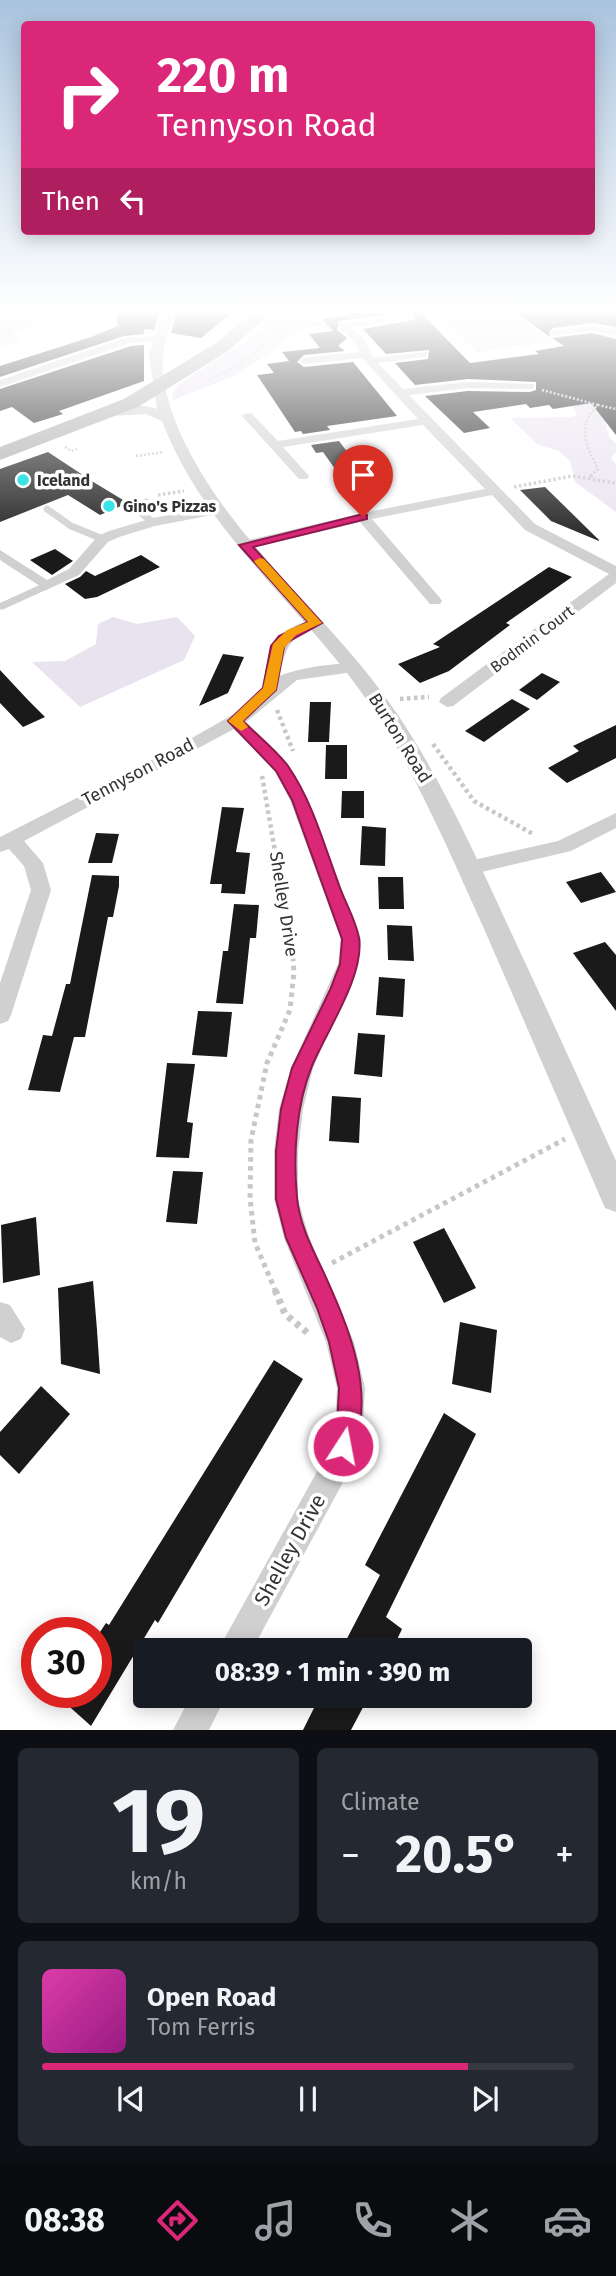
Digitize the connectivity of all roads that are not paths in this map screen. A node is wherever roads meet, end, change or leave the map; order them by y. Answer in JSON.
{"nodes":[{"id":1,"x":401,"y":393,"type":"edge"},
{"id":2,"x":147,"y":394,"type":"edge"},
{"id":3,"x":160,"y":394,"type":"edge"},
{"id":4,"x":112,"y":412,"type":"junction"},
{"id":5,"x":247,"y":415,"type":"dead end"},
{"id":6,"x":167,"y":418,"type":"junction"},
{"id":7,"x":426,"y":421,"type":"junction"},
{"id":8,"x":276,"y":445,"type":"junction"},
{"id":9,"x":0,"y":454,"type":"edge"},
{"id":10,"x":303,"y":475,"type":"dead end"},
{"id":11,"x":493,"y":491,"type":"junction"},
{"id":12,"x":147,"y":499,"type":"road end"},
{"id":13,"x":47,"y":509,"type":"dead end"},
{"id":14,"x":218,"y":510,"type":"junction"},
{"id":15,"x":363,"y":517,"type":"junction"},
{"id":16,"x":153,"y":522,"type":"junction"},
{"id":17,"x":103,"y":540,"type":"junction"},
{"id":18,"x":245,"y":545,"type":"junction"},
{"id":19,"x":0,"y":554,"type":"edge"},
{"id":20,"x":616,"y":574,"type":"edge"},
{"id":21,"x":46,"y":586,"type":"junction"},
{"id":22,"x":435,"y":601,"type":"dead end"},
{"id":23,"x":2,"y":606,"type":"dead end"},
{"id":24,"x":316,"y":623,"type":"junction"},
{"id":25,"x":354,"y":668,"type":"junction"},
{"id":26,"x":269,"y":690,"type":"junction"},
{"id":27,"x":447,"y":702,"type":"road end"},
{"id":28,"x":235,"y":721,"type":"junction"},
{"id":29,"x":616,"y":819,"type":"edge"},
{"id":30,"x":5,"y":842,"type":"edge"},
{"id":31,"x":469,"y":868,"type":"junction"},
{"id":32,"x":0,"y":1015,"type":"edge"},
{"id":33,"x":616,"y":1197,"type":"edge"},
{"id":34,"x":241,"y":1638,"type":"edge"},
{"id":35,"x":202,"y":1708,"type":"edge"},
{"id":36,"x":190,"y":1730,"type":"edge"}],
"edges":[{"from":1,"to":7,"type":"street"},
{"from":2,"to":4,"type":"main road"},
{"from":3,"to":6,"type":"street","name":"Burton Road"},
{"from":4,"to":6,"type":"street"},
{"from":4,"to":9,"type":"main road"},
{"from":5,"to":8,"type":"street"},
{"from":6,"to":14,"type":"street","name":"Burton Road"},
{"from":7,"to":8,"type":"street"},
{"from":7,"to":11,"type":"street"},
{"from":8,"to":10,"type":"street"},
{"from":11,"to":15,"type":"street"},
{"from":11,"to":20,"type":"street"},
{"from":12,"to":16,"type":"lane"},
{"from":13,"to":17,"type":"lane"},
{"from":14,"to":16,"type":"street"},
{"from":14,"to":18,"type":"street","name":"Burton Road"},
{"from":15,"to":18,"type":"street"},
{"from":15,"to":22,"type":"street"},
{"from":16,"to":17,"type":"street"},
{"from":17,"to":21,"type":"street"},
{"from":18,"to":24,"type":"street","name":"Burton Road"},
{"from":19,"to":21,"type":"street"},
{"from":20,"to":27,"type":"street","name":"Bodmin Court"},
{"from":21,"to":23,"type":"lane"},
{"from":24,"to":25,"type":"street","name":"Burton Road"},
{"from":24,"to":26,"type":"street"},
{"from":25,"to":26,"type":"street","name":"Tennyson Road"},
{"from":25,"to":31,"type":"street","name":"Burton Road"},
{"from":26,"to":28,"type":"street","name":"Tennyson Road"},
{"from":28,"to":30,"type":"street","name":"Tennyson Road"},
{"from":28,"to":34,"type":"street","name":"Shelley Drive"},
{"from":29,"to":31,"type":"street"},
{"from":30,"to":32,"type":"street"},
{"from":31,"to":33,"type":"street","name":"Burton Road"},
{"from":35,"to":36,"type":"street"}]}
